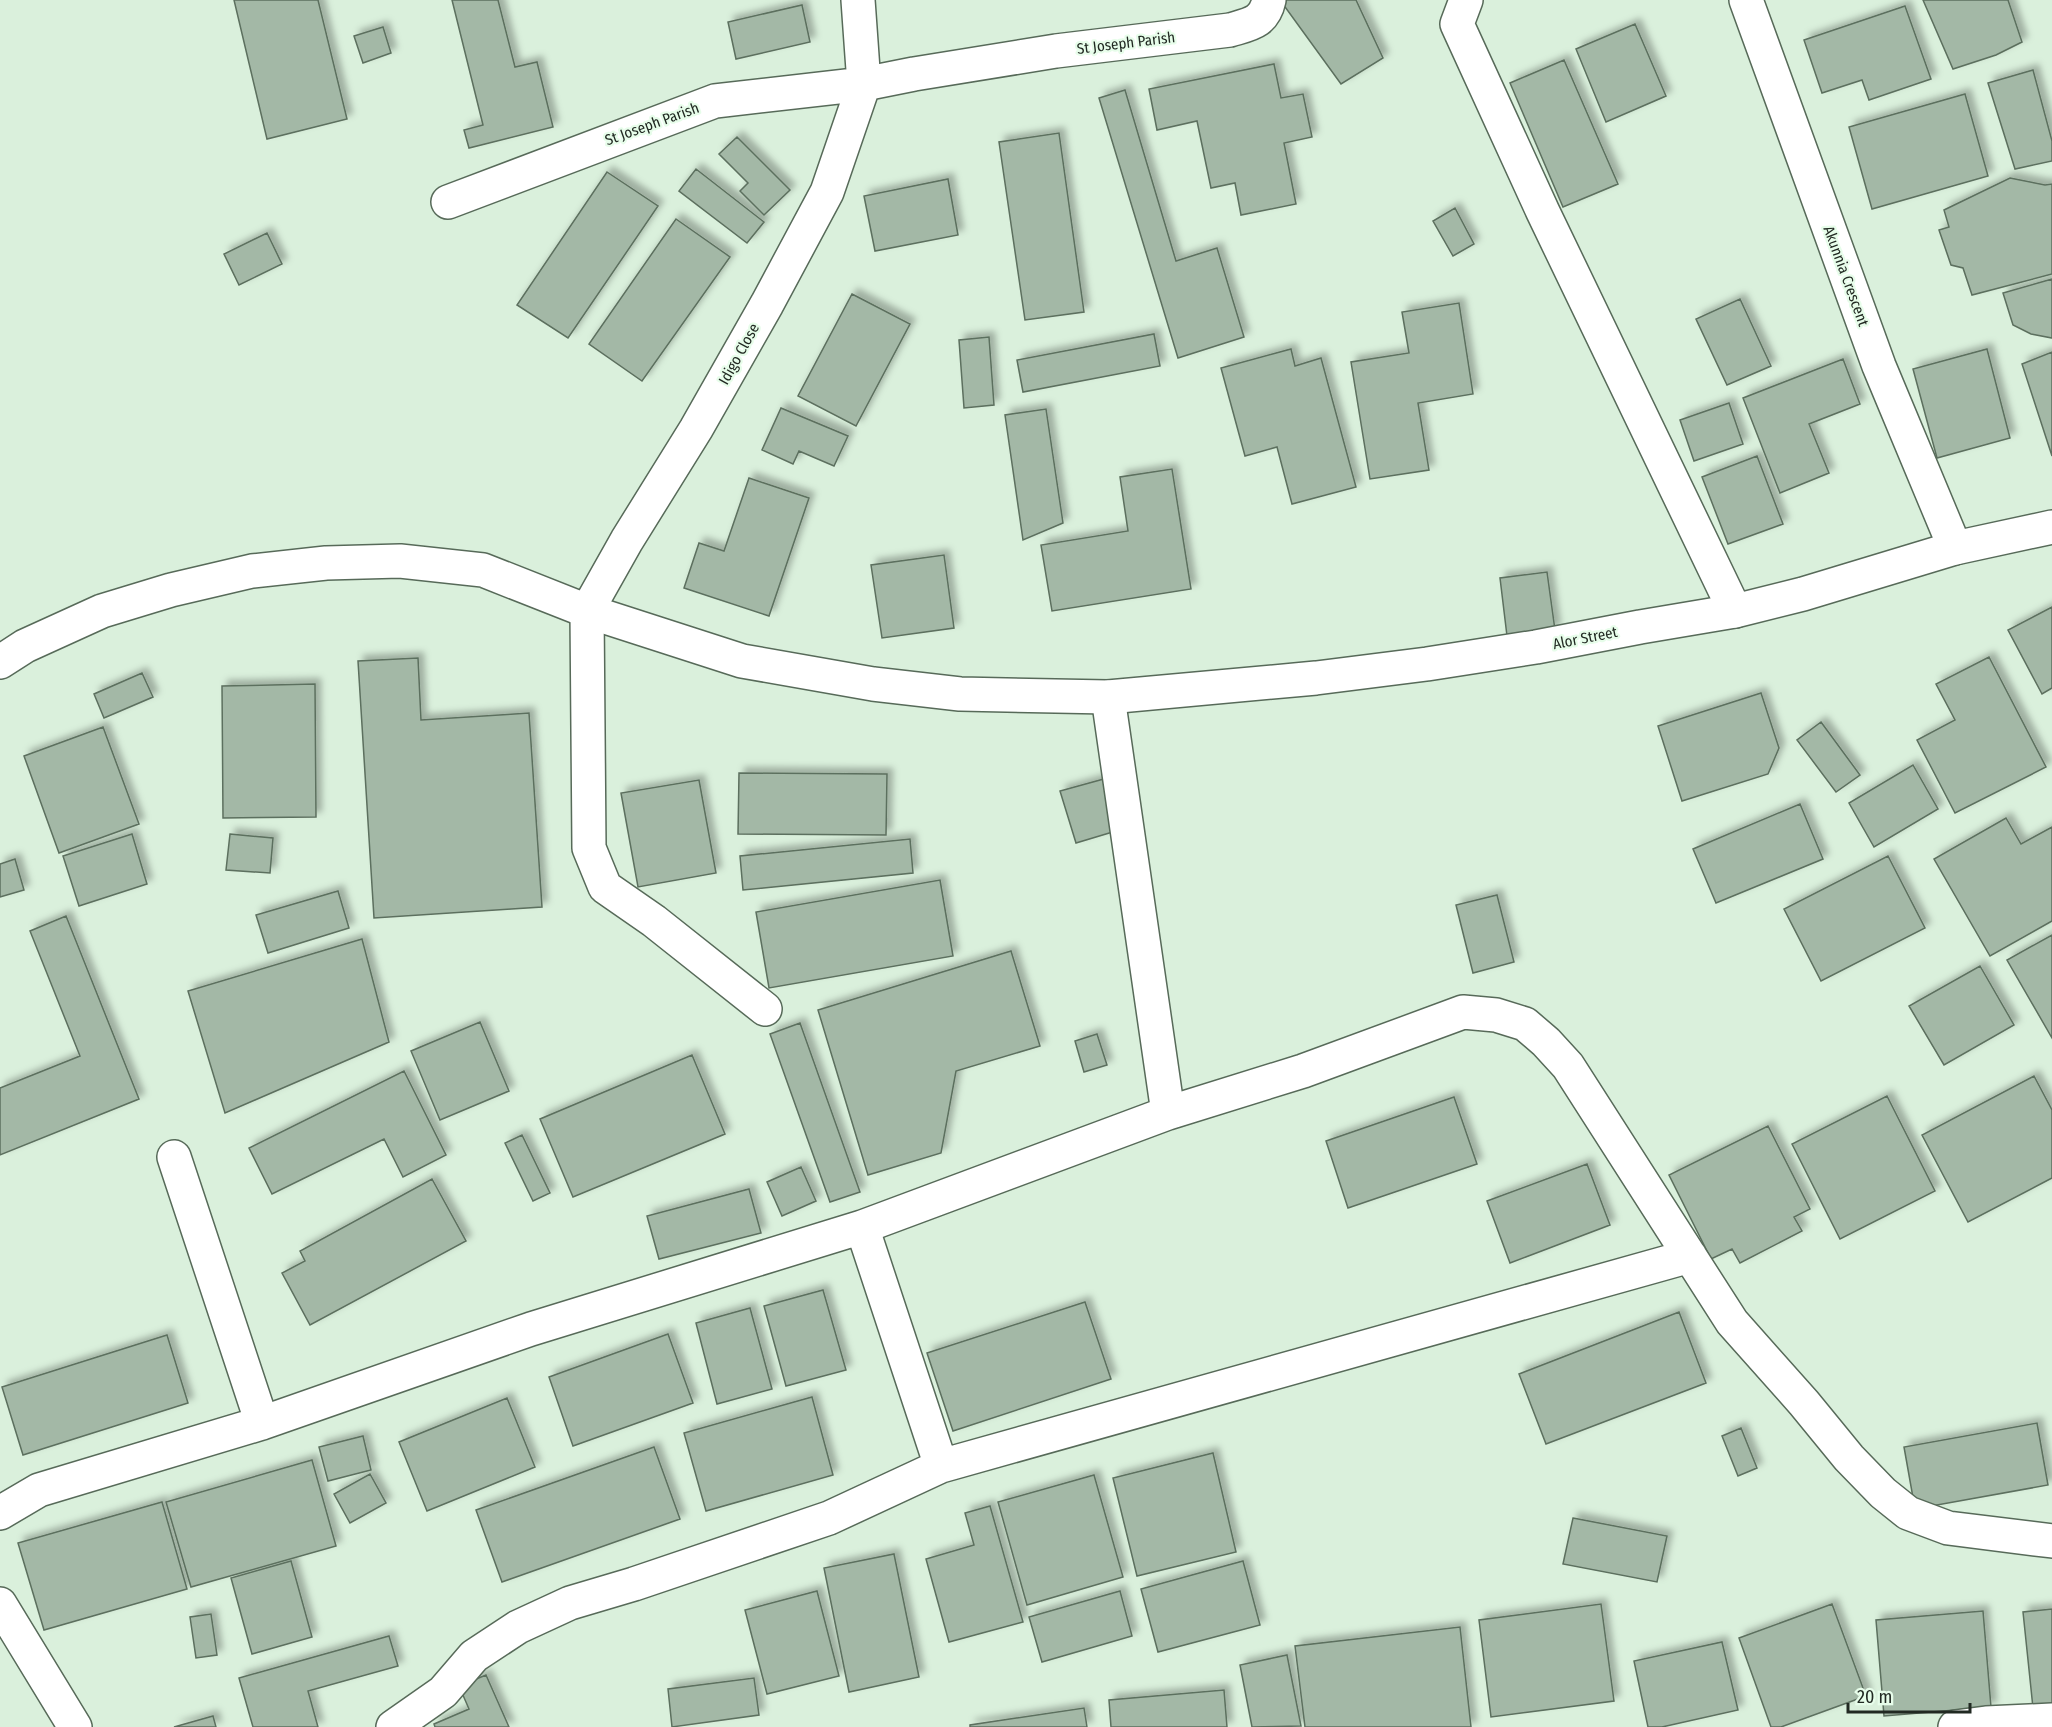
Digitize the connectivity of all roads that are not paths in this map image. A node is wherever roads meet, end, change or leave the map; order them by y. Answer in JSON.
{"nodes":[{"id":1,"x":858,"y":0,"type":"edge"},
{"id":2,"x":1269,"y":0,"type":"edge"},
{"id":3,"x":1466,"y":0,"type":"edge"},
{"id":4,"x":1746,"y":0,"type":"edge"},
{"id":5,"x":864,"y":84,"type":"junction"},
{"id":6,"x":448,"y":202,"type":"dead end"},
{"id":7,"x":2052,"y":527,"type":"edge"},
{"id":8,"x":1955,"y":548,"type":"junction"},
{"id":9,"x":587,"y":611,"type":"junction"},
{"id":10,"x":1735,"y":612,"type":"junction"},
{"id":11,"x":0,"y":662,"type":"edge"},
{"id":12,"x":1108,"y":697,"type":"junction"},
{"id":13,"x":765,"y":1009,"type":"dead end"},
{"id":14,"x":1168,"y":1113,"type":"junction"},
{"id":15,"x":174,"y":1157,"type":"dead end"},
{"id":16,"x":862,"y":1227,"type":"junction"},
{"id":17,"x":1690,"y":1257,"type":"junction"},
{"id":18,"x":262,"y":1423,"type":"junction"},
{"id":19,"x":941,"y":1466,"type":"junction"},
{"id":20,"x":0,"y":1513,"type":"edge"},
{"id":21,"x":2052,"y":1541,"type":"edge"},
{"id":22,"x":0,"y":1604,"type":"edge"},
{"id":23,"x":2052,"y":1720,"type":"edge"},
{"id":24,"x":75,"y":1727,"type":"edge"},
{"id":25,"x":393,"y":1727,"type":"edge"},
{"id":26,"x":1955,"y":1727,"type":"edge"}],
"edges":[{"from":1,"to":5,"type":"street"},
{"from":2,"to":5,"type":"street","name":"St Joseph Parish"},
{"from":3,"to":10,"type":"street"},
{"from":4,"to":8,"type":"street","name":"Akunnia Crescent"},
{"from":5,"to":6,"type":"street","name":"St Joseph Parish"},
{"from":5,"to":9,"type":"street","name":"Idigo Close"},
{"from":7,"to":8,"type":"street","name":"Alor Street"},
{"from":8,"to":10,"type":"street","name":"Alor Street"},
{"from":9,"to":11,"type":"street","name":"Alor Street"},
{"from":9,"to":12,"type":"street","name":"Alor Street"},
{"from":9,"to":13,"type":"street"},
{"from":10,"to":12,"type":"street","name":"Alor Street"},
{"from":12,"to":14,"type":"street"},
{"from":14,"to":16,"type":"street"},
{"from":14,"to":17,"type":"street"},
{"from":15,"to":18,"type":"street"},
{"from":16,"to":18,"type":"street"},
{"from":16,"to":19,"type":"street"},
{"from":17,"to":19,"type":"street"},
{"from":17,"to":21,"type":"street"},
{"from":18,"to":20,"type":"street"},
{"from":19,"to":25,"type":"street"},
{"from":22,"to":24,"type":"street"},
{"from":23,"to":26,"type":"street"}]}
